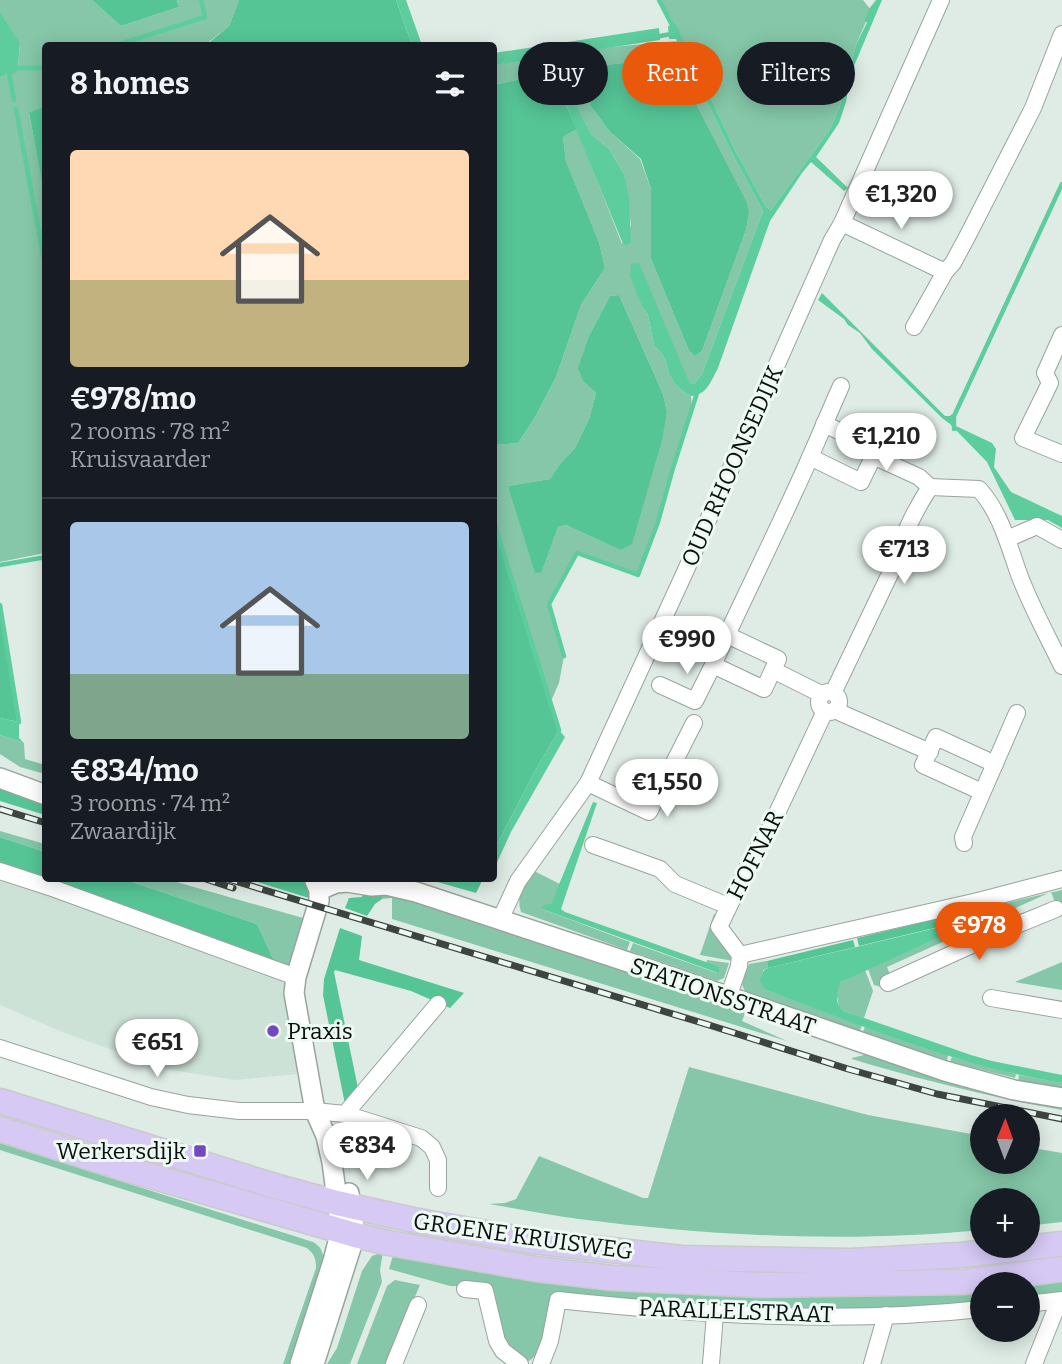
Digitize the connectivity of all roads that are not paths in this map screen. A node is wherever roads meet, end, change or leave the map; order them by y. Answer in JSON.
{"nodes":[{"id":1,"x":942,"y":0,"type":"edge"},
{"id":2,"x":1062,"y":34,"type":"edge"},
{"id":3,"x":842,"y":223,"type":"junction"},
{"id":4,"x":945,"y":272,"type":"junction"},
{"id":5,"x":914,"y":327,"type":"dead end"},
{"id":6,"x":1062,"y":335,"type":"edge"},
{"id":7,"x":841,"y":386,"type":"dead end"},
{"id":8,"x":1056,"y":386,"type":"edge"},
{"id":9,"x":824,"y":424,"type":"junction"},
{"id":10,"x":1062,"y":454,"type":"edge"},
{"id":11,"x":873,"y":456,"type":"junction"},
{"id":12,"x":810,"y":457,"type":"junction"},
{"id":13,"x":930,"y":487,"type":"junction"},
{"id":14,"x":1007,"y":538,"type":"junction"},
{"id":15,"x":1062,"y":540,"type":"edge"},
{"id":16,"x":727,"y":635,"type":"junction"},
{"id":17,"x":713,"y":665,"type":"junction"},
{"id":18,"x":1062,"y":666,"type":"edge"},
{"id":19,"x":773,"y":670,"type":"junction"},
{"id":20,"x":660,"y":685,"type":"dead end"},
{"id":21,"x":829,"y":702,"type":"junction"},
{"id":22,"x":1017,"y":713,"type":"dead end"},
{"id":23,"x":694,"y":723,"type":"dead end"},
{"id":24,"x":929,"y":752,"type":"junction"},
{"id":25,"x":995,"y":764,"type":"junction"},
{"id":26,"x":0,"y":778,"type":"edge"},
{"id":27,"x":588,"y":783,"type":"junction"},
{"id":28,"x":982,"y":792,"type":"junction"},
{"id":29,"x":42,"y":794,"type":"edge"},
{"id":30,"x":964,"y":843,"type":"dead end"},
{"id":31,"x":593,"y":845,"type":"dead end"},
{"id":32,"x":0,"y":871,"type":"edge"},
{"id":33,"x":1062,"y":879,"type":"edge"},
{"id":34,"x":381,"y":882,"type":"edge"},
{"id":35,"x":316,"y":884,"type":"edge"},
{"id":36,"x":978,"y":901,"type":"junction"},
{"id":37,"x":728,"y":906,"type":"junction"},
{"id":38,"x":1056,"y":909,"type":"dead end"},
{"id":39,"x":500,"y":920,"type":"junction"},
{"id":40,"x":988,"y":938,"type":"junction"},
{"id":41,"x":740,"y":955,"type":"junction"},
{"id":42,"x":296,"y":977,"type":"junction"},
{"id":43,"x":888,"y":983,"type":"dead end"},
{"id":44,"x":728,"y":998,"type":"junction"},
{"id":45,"x":991,"y":998,"type":"dead end"},
{"id":46,"x":438,"y":1004,"type":"dead end"},
{"id":47,"x":1062,"y":1010,"type":"edge"},
{"id":48,"x":0,"y":1048,"type":"edge"},
{"id":49,"x":1062,"y":1098,"type":"edge"},
{"id":50,"x":0,"y":1101,"type":"edge"},
{"id":51,"x":315,"y":1111,"type":"junction"},
{"id":52,"x":343,"y":1114,"type":"junction"},
{"id":53,"x":0,"y":1129,"type":"edge"},
{"id":54,"x":438,"y":1188,"type":"dead end"},
{"id":55,"x":344,"y":1205,"type":"junction"},
{"id":56,"x":348,"y":1233,"type":"junction"},
{"id":57,"x":1062,"y":1244,"type":"edge"},
{"id":58,"x":1062,"y":1269,"type":"edge"},
{"id":59,"x":465,"y":1289,"type":"dead end"},
{"id":60,"x":1061,"y":1301,"type":"edge"},
{"id":61,"x":1040,"y":1303,"type":"edge"},
{"id":62,"x":418,"y":1305,"type":"dead end"},
{"id":63,"x":970,"y":1310,"type":"edge"},
{"id":64,"x":715,"y":1314,"type":"junction"},
{"id":65,"x":886,"y":1315,"type":"junction"},
{"id":66,"x":300,"y":1364,"type":"edge"},
{"id":67,"x":314,"y":1364,"type":"edge"},
{"id":68,"x":394,"y":1364,"type":"edge"},
{"id":69,"x":520,"y":1364,"type":"edge"},
{"id":70,"x":541,"y":1364,"type":"edge"},
{"id":71,"x":711,"y":1364,"type":"edge"},
{"id":72,"x":872,"y":1364,"type":"edge"},
{"id":73,"x":1034,"y":1364,"type":"edge"}],
"edges":[{"from":1,"to":3,"type":"street","name":"OUD RHOONSEDIJK"},
{"from":2,"to":4,"type":"street"},
{"from":3,"to":4,"type":"street"},
{"from":3,"to":27,"type":"street","name":"OUD RHOONSEDIJK"},
{"from":4,"to":5,"type":"street"},
{"from":6,"to":8,"type":"street"},
{"from":7,"to":9,"type":"street"},
{"from":8,"to":10,"type":"street"},
{"from":9,"to":11,"type":"street"},
{"from":9,"to":12,"type":"street"},
{"from":11,"to":12,"type":"street"},
{"from":11,"to":13,"type":"street"},
{"from":12,"to":16,"type":"street"},
{"from":13,"to":14,"type":"street"},
{"from":13,"to":21,"type":"street","name":"HOFNAR"},
{"from":14,"to":15,"type":"street"},
{"from":14,"to":18,"type":"street"},
{"from":16,"to":17,"type":"street"},
{"from":16,"to":19,"type":"street"},
{"from":17,"to":19,"type":"street"},
{"from":17,"to":20,"type":"street"},
{"from":19,"to":21,"type":"street"},
{"from":21,"to":24,"type":"street"},
{"from":21,"to":37,"type":"street","name":"HOFNAR"},
{"from":22,"to":25,"type":"street"},
{"from":23,"to":27,"type":"street"},
{"from":24,"to":25,"type":"street"},
{"from":24,"to":28,"type":"street"},
{"from":25,"to":28,"type":"street"},
{"from":26,"to":29,"type":"street"},
{"from":27,"to":39,"type":"street","name":"OUD RHOONSEDIJK"},
{"from":28,"to":30,"type":"street"},
{"from":31,"to":37,"type":"street"},
{"from":32,"to":42,"type":"street"},
{"from":33,"to":36,"type":"street"},
{"from":34,"to":35,"type":"street","name":"STATIONSSTRAAT"},
{"from":34,"to":39,"type":"street","name":"STATIONSSTRAAT"},
{"from":35,"to":42,"type":"street"},
{"from":36,"to":40,"type":"street"},
{"from":36,"to":41,"type":"street"},
{"from":37,"to":41,"type":"street","name":"HOFNAR"},
{"from":38,"to":40,"type":"street"},
{"from":39,"to":44,"type":"street","name":"STATIONSSTRAAT"},
{"from":40,"to":43,"type":"street"},
{"from":41,"to":44,"type":"street"},
{"from":42,"to":51,"type":"street"},
{"from":44,"to":49,"type":"street","name":"STATIONSSTRAAT"},
{"from":45,"to":47,"type":"street"},
{"from":46,"to":52,"type":"street"},
{"from":48,"to":51,"type":"street"},
{"from":50,"to":55,"type":"main road","name":"GROENE KRUISWEG"},
{"from":51,"to":52,"type":"street"},
{"from":51,"to":55,"type":"street"},
{"from":52,"to":54,"type":"street"},
{"from":53,"to":56,"type":"main road","name":"GROENE KRUISWEG"},
{"from":55,"to":56,"type":"street"},
{"from":55,"to":57,"type":"main road","name":"GROENE KRUISWEG"},
{"from":56,"to":58,"type":"main road","name":"GROENE KRUISWEG"},
{"from":56,"to":66,"type":"street"},
{"from":56,"to":67,"type":"street"},
{"from":59,"to":69,"type":"street"},
{"from":60,"to":61,"type":"street"},
{"from":60,"to":73,"type":"street"},
{"from":62,"to":68,"type":"street"},
{"from":63,"to":65,"type":"street","name":"PARALLELSTRAAT"},
{"from":64,"to":65,"type":"street","name":"PARALLELSTRAAT"},
{"from":64,"to":70,"type":"street","name":"PARALLELSTRAAT"},
{"from":64,"to":71,"type":"street"},
{"from":65,"to":72,"type":"street"}]}
